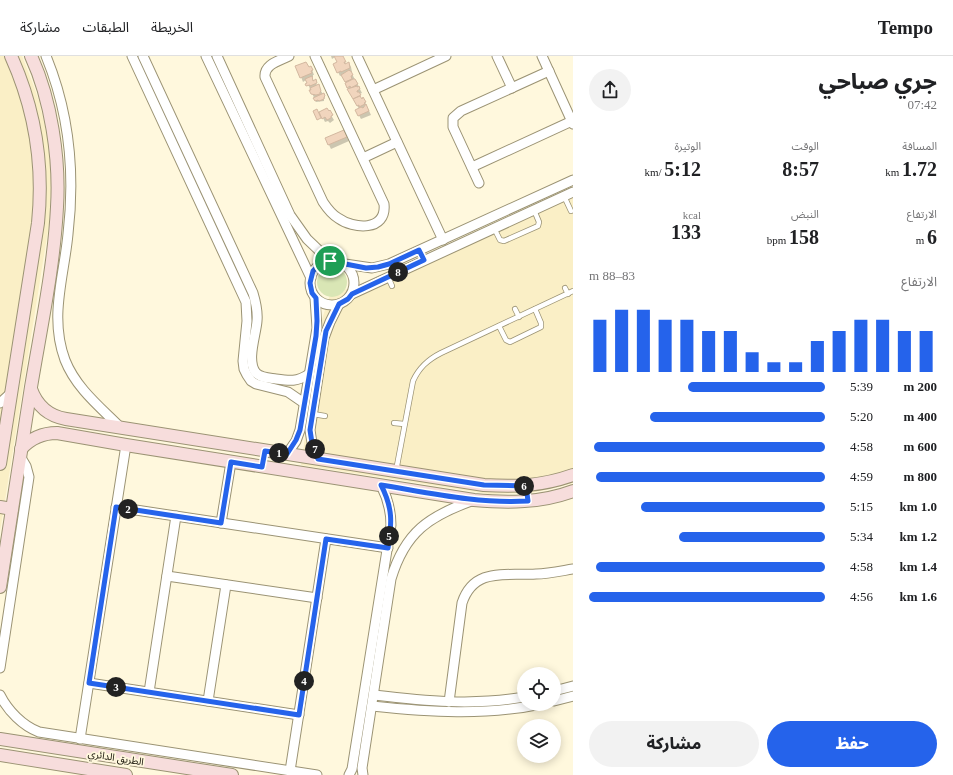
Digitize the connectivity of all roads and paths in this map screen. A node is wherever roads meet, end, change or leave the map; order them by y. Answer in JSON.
{"nodes":[{"id":1,"x":11,"y":56,"type":"edge"},
{"id":2,"x":31,"y":56,"type":"edge"},
{"id":3,"x":46,"y":56,"type":"edge"},
{"id":4,"x":132,"y":56,"type":"edge"},
{"id":5,"x":143,"y":56,"type":"edge"},
{"id":6,"x":206,"y":56,"type":"edge"},
{"id":7,"x":217,"y":56,"type":"edge"},
{"id":8,"x":289,"y":56,"type":"edge"},
{"id":9,"x":315,"y":56,"type":"edge"},
{"id":10,"x":357,"y":56,"type":"edge"},
{"id":11,"x":446,"y":56,"type":"edge"},
{"id":12,"x":497,"y":56,"type":"edge"},
{"id":13,"x":542,"y":56,"type":"edge"},
{"id":14,"x":549,"y":71,"type":"junction"},
{"id":15,"x":512,"y":88,"type":"junction"},
{"id":16,"x":373,"y":90,"type":"junction"},
{"id":17,"x":233,"y":91,"type":"junction"},
{"id":18,"x":224,"y":95,"type":"junction"},
{"id":19,"x":572,"y":122,"type":"edge"},
{"id":20,"x":397,"y":142,"type":"junction"},
{"id":21,"x":363,"y":158,"type":"junction"},
{"id":22,"x":472,"y":167,"type":"junction"},
{"id":23,"x":571,"y":181,"type":"edge"},
{"id":24,"x":479,"y":183,"type":"dead end"},
{"id":25,"x":573,"y":192,"type":"edge"},
{"id":26,"x":564,"y":196,"type":"junction"},
{"id":27,"x":534,"y":210,"type":"junction"},
{"id":28,"x":571,"y":211,"type":"dead end"},
{"id":29,"x":494,"y":228,"type":"junction"},
{"id":30,"x":442,"y":240,"type":"junction"},
{"id":31,"x":419,"y":250,"type":"junction"},
{"id":32,"x":424,"y":260,"type":"junction"},
{"id":33,"x":330,"y":261,"type":"junction"},
{"id":34,"x":345,"y":264,"type":"junction"},
{"id":35,"x":56,"y":270,"type":"junction"},
{"id":36,"x":311,"y":278,"type":"junction"},
{"id":37,"x":565,"y":288,"type":"dead end"},
{"id":38,"x":573,"y":291,"type":"edge"},
{"id":39,"x":352,"y":294,"type":"junction"},
{"id":40,"x":568,"y":294,"type":"junction"},
{"id":41,"x":316,"y":298,"type":"junction"},
{"id":42,"x":339,"y":304,"type":"junction"},
{"id":43,"x":515,"y":309,"type":"dead end"},
{"id":44,"x":535,"y":309,"type":"junction"},
{"id":45,"x":519,"y":317,"type":"junction"},
{"id":46,"x":499,"y":326,"type":"junction"},
{"id":47,"x":309,"y":374,"type":"junction"},
{"id":48,"x":31,"y":389,"type":"junction"},
{"id":49,"x":12,"y":392,"type":"junction"},
{"id":50,"x":0,"y":403,"type":"edge"},
{"id":51,"x":304,"y":403,"type":"junction"},
{"id":52,"x":312,"y":414,"type":"junction"},
{"id":53,"x":325,"y":416,"type":"dead end"},
{"id":54,"x":76,"y":421,"type":"junction"},
{"id":55,"x":394,"y":423,"type":"dead end"},
{"id":56,"x":404,"y":424,"type":"junction"},
{"id":57,"x":120,"y":428,"type":"junction"},
{"id":58,"x":73,"y":436,"type":"junction"},
{"id":59,"x":126,"y":445,"type":"junction"},
{"id":60,"x":265,"y":451,"type":"junction"},
{"id":61,"x":21,"y":453,"type":"junction"},
{"id":62,"x":287,"y":454,"type":"junction"},
{"id":63,"x":318,"y":459,"type":"junction"},
{"id":64,"x":0,"y":460,"type":"edge"},
{"id":65,"x":231,"y":462,"type":"junction"},
{"id":66,"x":262,"y":467,"type":"junction"},
{"id":67,"x":396,"y":471,"type":"junction"},
{"id":68,"x":573,"y":475,"type":"edge"},
{"id":69,"x":381,"y":485,"type":"junction"},
{"id":70,"x":526,"y":486,"type":"junction"},
{"id":71,"x":573,"y":492,"type":"edge"},
{"id":72,"x":474,"y":500,"type":"junction"},
{"id":73,"x":528,"y":501,"type":"junction"},
{"id":74,"x":116,"y":507,"type":"junction"},
{"id":75,"x":6,"y":508,"type":"edge"},
{"id":76,"x":176,"y":516,"type":"junction"},
{"id":77,"x":221,"y":523,"type":"junction"},
{"id":78,"x":326,"y":539,"type":"junction"},
{"id":79,"x":388,"y":548,"type":"junction"},
{"id":80,"x":573,"y":569,"type":"edge"},
{"id":81,"x":167,"y":576,"type":"junction"},
{"id":82,"x":226,"y":585,"type":"junction"},
{"id":83,"x":0,"y":588,"type":"edge"},
{"id":84,"x":317,"y":598,"type":"junction"},
{"id":85,"x":0,"y":668,"type":"edge"},
{"id":86,"x":89,"y":683,"type":"junction"},
{"id":87,"x":570,"y":686,"type":"edge"},
{"id":88,"x":149,"y":692,"type":"junction"},
{"id":89,"x":0,"y":695,"type":"edge"},
{"id":90,"x":374,"y":695,"type":"junction"},
{"id":91,"x":572,"y":697,"type":"edge"},
{"id":92,"x":517,"y":698,"type":"edge"},
{"id":93,"x":561,"y":699,"type":"edge"},
{"id":94,"x":208,"y":701,"type":"junction"},
{"id":95,"x":449,"y":702,"type":"junction"},
{"id":96,"x":372,"y":706,"type":"junction"},
{"id":97,"x":517,"y":708,"type":"edge"},
{"id":98,"x":299,"y":715,"type":"junction"},
{"id":99,"x":0,"y":739,"type":"edge"},
{"id":100,"x":80,"y":739,"type":"junction"},
{"id":101,"x":0,"y":755,"type":"edge"},
{"id":102,"x":290,"y":771,"type":"junction"},
{"id":103,"x":350,"y":772,"type":"edge"},
{"id":104,"x":363,"y":773,"type":"edge"},
{"id":105,"x":126,"y":775,"type":"edge"},
{"id":106,"x":232,"y":775,"type":"edge"},
{"id":107,"x":317,"y":775,"type":"edge"}],
"edges":[{"from":1,"to":49,"type":"main road"},
{"from":2,"to":35,"type":"main road"},
{"from":3,"to":35,"type":"street"},
{"from":4,"to":51,"type":"street"},
{"from":5,"to":47,"type":"street"},
{"from":6,"to":18,"type":"street"},
{"from":7,"to":17,"type":"street"},
{"from":8,"to":21,"type":"street"},
{"from":9,"to":21,"type":"street"},
{"from":10,"to":16,"type":"street"},
{"from":11,"to":16,"type":"street"},
{"from":12,"to":15,"type":"street"},
{"from":13,"to":14,"type":"street"},
{"from":14,"to":15,"type":"street"},
{"from":14,"to":19,"type":"street"},
{"from":15,"to":22,"type":"street"},
{"from":16,"to":20,"type":"street"},
{"from":17,"to":18,"type":"street"},
{"from":17,"to":33,"type":"street"},
{"from":18,"to":36,"type":"street"},
{"from":19,"to":22,"type":"street"},
{"from":20,"to":21,"type":"street"},
{"from":20,"to":30,"type":"street"},
{"from":22,"to":24,"type":"street"},
{"from":23,"to":25,"type":"street"},
{"from":23,"to":30,"type":"street"},
{"from":25,"to":26,"type":"street"},
{"from":26,"to":27,"type":"street"},
{"from":26,"to":28,"type":"lane"},
{"from":27,"to":29,"type":"street"},
{"from":27,"to":29,"type":"lane"},
{"from":29,"to":32,"type":"street"},
{"from":30,"to":31,"type":"street"},
{"from":31,"to":32,"type":"street"},
{"from":31,"to":34,"type":"street"},
{"from":32,"to":39,"type":"street"},
{"from":33,"to":34,"type":"street"},
{"from":33,"to":36,"type":"street"},
{"from":34,"to":39,"type":"street"},
{"from":35,"to":48,"type":"main road"},
{"from":35,"to":57,"type":"street"},
{"from":36,"to":41,"type":"street"},
{"from":37,"to":40,"type":"lane"},
{"from":38,"to":40,"type":"lane"},
{"from":39,"to":42,"type":"street"},
{"from":40,"to":44,"type":"lane"},
{"from":41,"to":42,"type":"street"},
{"from":41,"to":47,"type":"street"},
{"from":42,"to":52,"type":"street"},
{"from":43,"to":45,"type":"lane"},
{"from":44,"to":45,"type":"lane"},
{"from":44,"to":46,"type":"lane"},
{"from":45,"to":46,"type":"lane"},
{"from":46,"to":56,"type":"lane"},
{"from":47,"to":51,"type":"street"},
{"from":48,"to":54,"type":"main road"},
{"from":48,"to":61,"type":"main road"},
{"from":49,"to":50,"type":"street"},
{"from":49,"to":64,"type":"main road"},
{"from":51,"to":62,"type":"street"},
{"from":52,"to":53,"type":"lane"},
{"from":52,"to":63,"type":"street"},
{"from":54,"to":57,"type":"main road"},
{"from":54,"to":58,"type":"main road"},
{"from":55,"to":56,"type":"lane"},
{"from":56,"to":67,"type":"lane"},
{"from":57,"to":60,"type":"main road"},
{"from":58,"to":59,"type":"main road"},
{"from":58,"to":61,"type":"main road"},
{"from":59,"to":65,"type":"main road"},
{"from":59,"to":74,"type":"street"},
{"from":60,"to":62,"type":"main road"},
{"from":60,"to":66,"type":"main road"},
{"from":61,"to":75,"type":"main road"},
{"from":61,"to":85,"type":"street"},
{"from":62,"to":63,"type":"main road"},
{"from":63,"to":67,"type":"main road"},
{"from":65,"to":66,"type":"main road"},
{"from":65,"to":77,"type":"street"},
{"from":66,"to":69,"type":"main road"},
{"from":67,"to":70,"type":"main road"},
{"from":68,"to":70,"type":"main road"},
{"from":69,"to":72,"type":"main road"},
{"from":69,"to":79,"type":"street"},
{"from":70,"to":73,"type":"main road"},
{"from":71,"to":73,"type":"main road"},
{"from":72,"to":73,"type":"main road"},
{"from":72,"to":90,"type":"street"},
{"from":74,"to":76,"type":"street"},
{"from":74,"to":86,"type":"street"},
{"from":75,"to":83,"type":"main road"},
{"from":76,"to":77,"type":"street"},
{"from":76,"to":81,"type":"street"},
{"from":77,"to":78,"type":"street"},
{"from":78,"to":79,"type":"street"},
{"from":78,"to":84,"type":"street"},
{"from":79,"to":103,"type":"street"},
{"from":80,"to":95,"type":"street"},
{"from":81,"to":82,"type":"street"},
{"from":81,"to":88,"type":"street"},
{"from":82,"to":84,"type":"street"},
{"from":82,"to":94,"type":"street"},
{"from":84,"to":98,"type":"street"},
{"from":86,"to":88,"type":"street"},
{"from":86,"to":100,"type":"street"},
{"from":87,"to":91,"type":"street"},
{"from":88,"to":94,"type":"street"},
{"from":89,"to":100,"type":"street"},
{"from":90,"to":95,"type":"street"},
{"from":90,"to":96,"type":"street"},
{"from":91,"to":93,"type":"street"},
{"from":92,"to":95,"type":"street"},
{"from":94,"to":98,"type":"street"},
{"from":96,"to":97,"type":"street"},
{"from":96,"to":104,"type":"street"},
{"from":98,"to":102,"type":"street"},
{"from":99,"to":106,"type":"main road","name":"الطريق الدائري"},
{"from":100,"to":102,"type":"street"},
{"from":101,"to":105,"type":"main road","name":"الطريق الدائري"},
{"from":102,"to":107,"type":"street"},
{"from":103,"to":104,"type":"street"}]}
